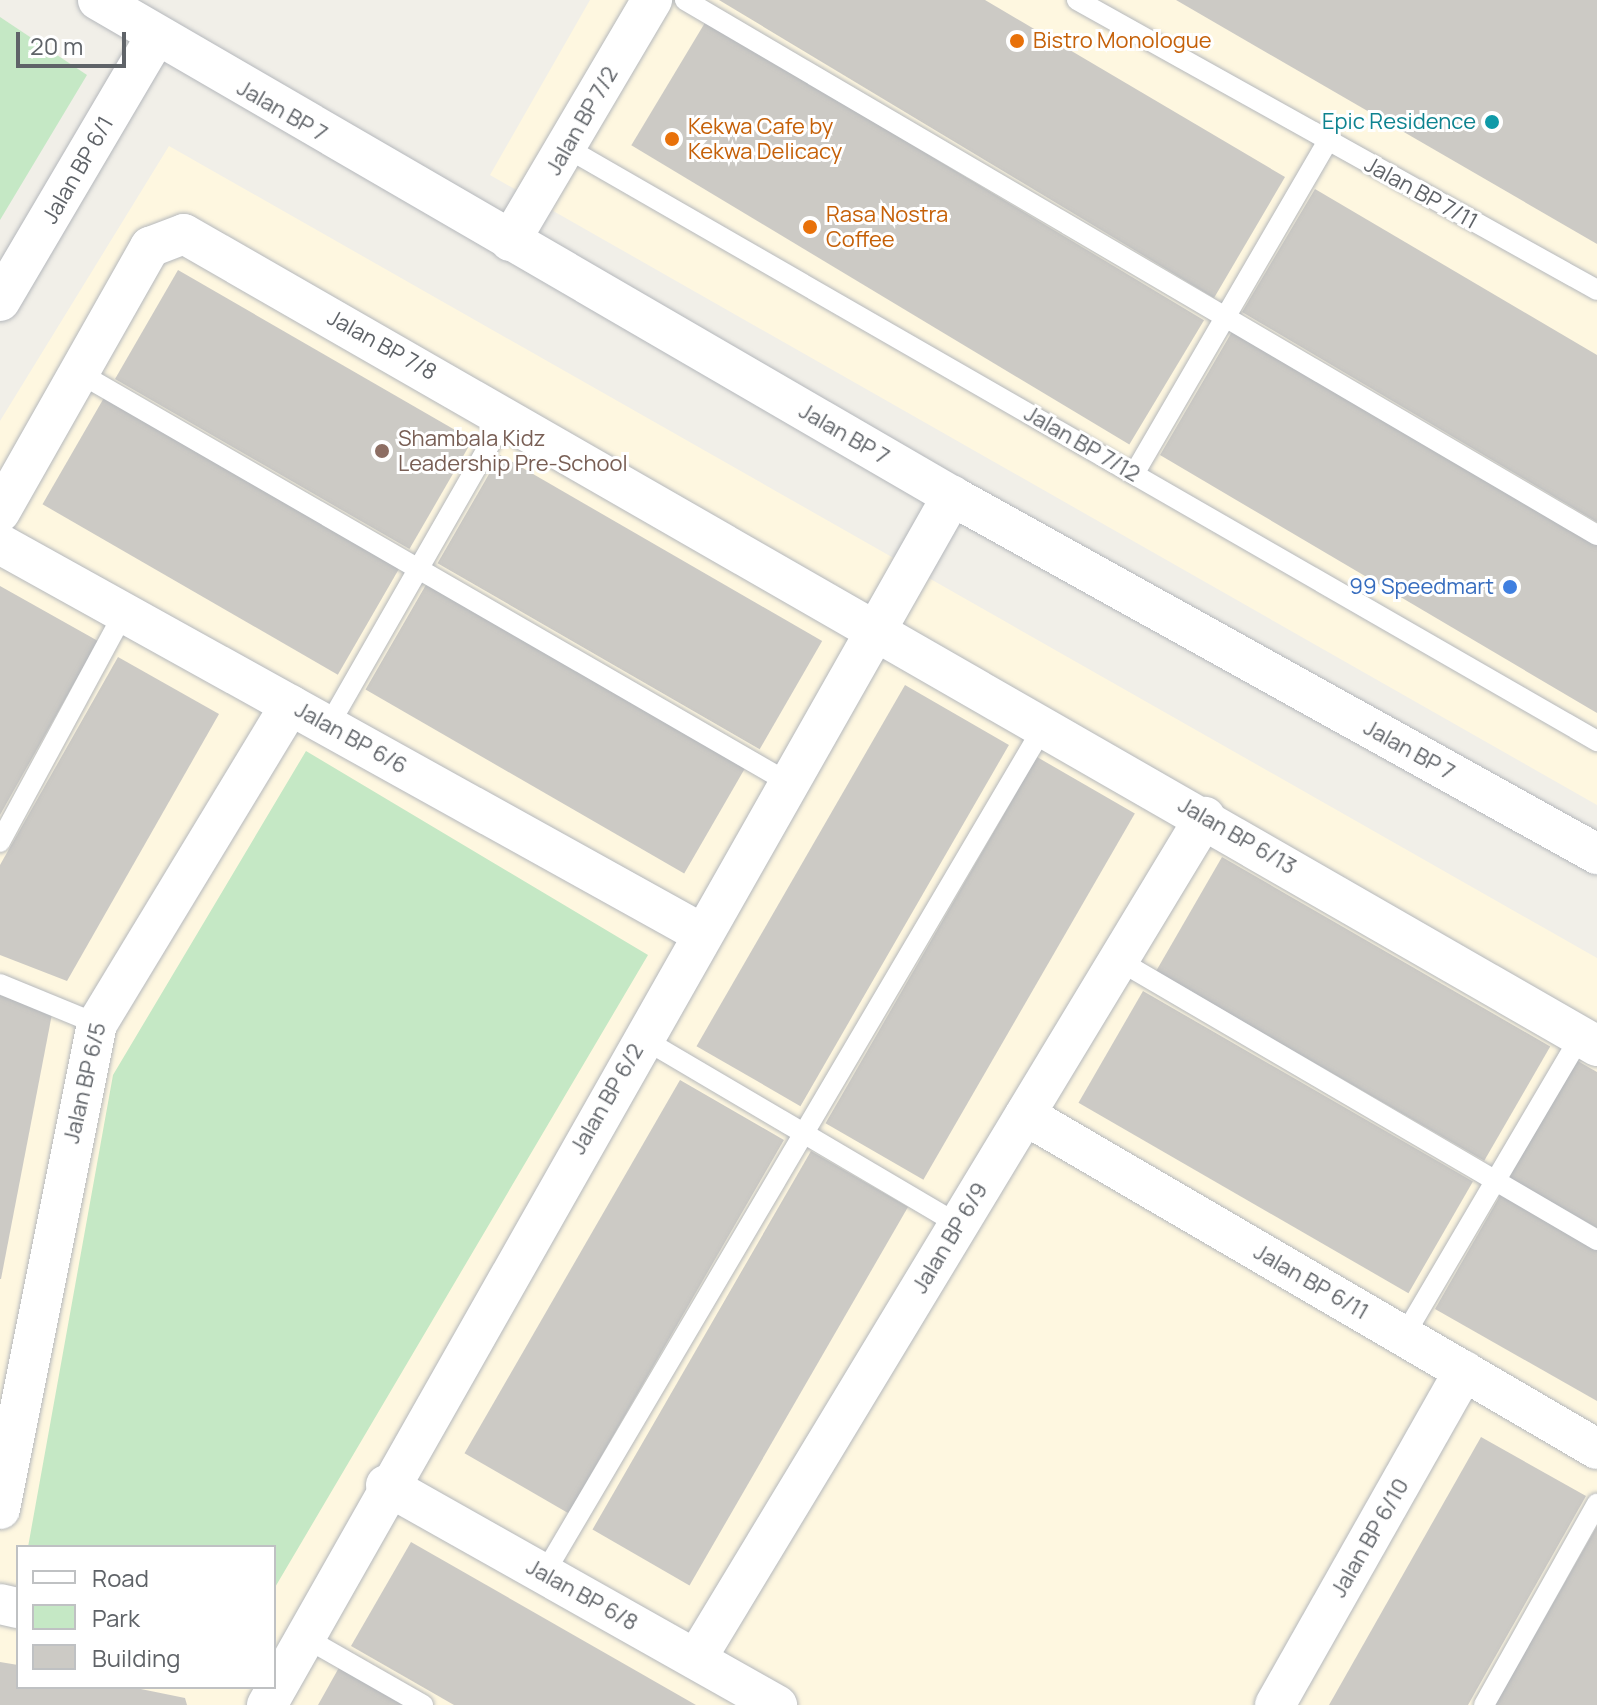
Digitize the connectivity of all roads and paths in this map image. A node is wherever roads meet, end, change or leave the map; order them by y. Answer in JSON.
{"nodes":[{"id":1,"x":98,"y":0,"type":"edge"},
{"id":2,"x":652,"y":0,"type":"edge"},
{"id":3,"x":685,"y":0,"type":"edge"},
{"id":4,"x":1077,"y":0,"type":"edge"},
{"id":5,"x":155,"y":38,"type":"junction"},
{"id":6,"x":1328,"y":141,"type":"junction"},
{"id":7,"x":567,"y":148,"type":"junction"},
{"id":8,"x":510,"y":241,"type":"junction"},
{"id":9,"x":1597,"y":290,"type":"edge"},
{"id":10,"x":0,"y":301,"type":"edge"},
{"id":11,"x":1225,"y":317,"type":"junction"},
{"id":12,"x":81,"y":374,"type":"junction"},
{"id":13,"x":507,"y":414,"type":"junction"},
{"id":14,"x":1134,"y":474,"type":"junction"},
{"id":15,"x":952,"y":496,"type":"junction"},
{"id":16,"x":0,"y":512,"type":"edge"},
{"id":17,"x":1597,"y":535,"type":"edge"},
{"id":18,"x":0,"y":544,"type":"edge"},
{"id":19,"x":421,"y":566,"type":"junction"},
{"id":20,"x":124,"y":613,"type":"junction"},
{"id":21,"x":877,"y":627,"type":"junction"},
{"id":22,"x":290,"y":705,"type":"junction"},
{"id":23,"x":1045,"y":724,"type":"junction"},
{"id":24,"x":329,"y":725,"type":"junction"},
{"id":25,"x":1597,"y":741,"type":"edge"},
{"id":26,"x":789,"y":783,"type":"junction"},
{"id":27,"x":1205,"y":817,"type":"junction"},
{"id":28,"x":0,"y":842,"type":"edge"},
{"id":29,"x":1597,"y":854,"type":"edge"},
{"id":30,"x":701,"y":933,"type":"junction"},
{"id":31,"x":1118,"y":960,"type":"junction"},
{"id":32,"x":0,"y":984,"type":"edge"},
{"id":33,"x":97,"y":1024,"type":"junction"},
{"id":34,"x":642,"y":1038,"type":"junction"},
{"id":35,"x":1589,"y":1041,"type":"edge"},
{"id":36,"x":1025,"y":1115,"type":"junction"},
{"id":37,"x":804,"y":1133,"type":"junction"},
{"id":38,"x":1495,"y":1181,"type":"junction"},
{"id":39,"x":959,"y":1225,"type":"junction"},
{"id":40,"x":1597,"y":1240,"type":"edge"},
{"id":41,"x":1404,"y":1336,"type":"junction"},
{"id":42,"x":1464,"y":1371,"type":"junction"},
{"id":43,"x":1597,"y":1449,"type":"edge"},
{"id":44,"x":386,"y":1485,"type":"junction"},
{"id":45,"x":1597,"y":1504,"type":"edge"},
{"id":46,"x":0,"y":1509,"type":"edge"},
{"id":47,"x":544,"y":1574,"type":"junction"},
{"id":48,"x":289,"y":1655,"type":"edge"},
{"id":49,"x":696,"y":1659,"type":"junction"},
{"id":50,"x":276,"y":1685,"type":"edge"},
{"id":51,"x":423,"y":1705,"type":"edge"},
{"id":52,"x":777,"y":1705,"type":"edge"},
{"id":53,"x":1275,"y":1705,"type":"edge"},
{"id":54,"x":1484,"y":1705,"type":"edge"}],
"edges":[{"from":1,"to":5,"type":"street","name":"Jalan BP 7"},
{"from":2,"to":7,"type":"street","name":"Jalan BP 7/2"},
{"from":3,"to":11,"type":"lane"},
{"from":4,"to":6,"type":"lane","name":"Jalan BP 7/11"},
{"from":5,"to":8,"type":"street","name":"Jalan BP 7"},
{"from":5,"to":10,"type":"street","name":"Jalan BP 6/1"},
{"from":6,"to":9,"type":"lane","name":"Jalan BP 7/11"},
{"from":6,"to":11,"type":"lane"},
{"from":7,"to":8,"type":"street","name":"Jalan BP 7/2"},
{"from":7,"to":14,"type":"lane","name":"Jalan BP 7/12"},
{"from":8,"to":15,"type":"street","name":"Jalan BP 7"},
{"from":11,"to":14,"type":"lane"},
{"from":11,"to":17,"type":"lane"},
{"from":12,"to":13,"type":"street","name":"Jalan BP 7/8"},
{"from":12,"to":16,"type":"street","name":"Jalan BP 7/8"},
{"from":12,"to":19,"type":"lane"},
{"from":13,"to":19,"type":"lane"},
{"from":13,"to":21,"type":"street","name":"Jalan BP 7/8"},
{"from":14,"to":25,"type":"lane","name":"Jalan BP 7/12"},
{"from":15,"to":21,"type":"street","name":"Jalan BP 6/2"},
{"from":15,"to":29,"type":"street","name":"Jalan BP 7"},
{"from":18,"to":20,"type":"street","name":"Jalan BP 6/6"},
{"from":19,"to":24,"type":"lane"},
{"from":19,"to":26,"type":"lane"},
{"from":20,"to":22,"type":"street","name":"Jalan BP 6/6"},
{"from":20,"to":28,"type":"lane"},
{"from":21,"to":23,"type":"street","name":"Jalan BP 6/13"},
{"from":21,"to":26,"type":"street","name":"Jalan BP 6/2"},
{"from":22,"to":24,"type":"street","name":"Jalan BP 6/6"},
{"from":22,"to":33,"type":"street","name":"Jalan BP 6/5"},
{"from":23,"to":27,"type":"street","name":"Jalan BP 6/13"},
{"from":23,"to":37,"type":"lane"},
{"from":24,"to":30,"type":"street","name":"Jalan BP 6/6"},
{"from":26,"to":30,"type":"street","name":"Jalan BP 6/2"},
{"from":27,"to":31,"type":"street","name":"Jalan BP 6/9"},
{"from":27,"to":35,"type":"street","name":"Jalan BP 6/13"},
{"from":30,"to":34,"type":"street","name":"Jalan BP 6/2"},
{"from":31,"to":36,"type":"street","name":"Jalan BP 6/9"},
{"from":31,"to":38,"type":"lane"},
{"from":32,"to":33,"type":"lane"},
{"from":33,"to":46,"type":"street","name":"Jalan BP 6/5"},
{"from":34,"to":37,"type":"lane"},
{"from":34,"to":44,"type":"street","name":"Jalan BP 6/2"},
{"from":35,"to":38,"type":"lane"},
{"from":36,"to":39,"type":"street","name":"Jalan BP 6/9"},
{"from":36,"to":41,"type":"street","name":"Jalan BP 6/11"},
{"from":37,"to":39,"type":"lane"},
{"from":37,"to":47,"type":"lane"},
{"from":38,"to":40,"type":"lane"},
{"from":38,"to":41,"type":"lane"},
{"from":39,"to":49,"type":"street","name":"Jalan BP 6/9"},
{"from":41,"to":42,"type":"street","name":"Jalan BP 6/11"},
{"from":42,"to":43,"type":"street","name":"Jalan BP 6/11"},
{"from":42,"to":53,"type":"street","name":"Jalan BP 6/10"},
{"from":44,"to":47,"type":"street","name":"Jalan BP 6/8"},
{"from":44,"to":48,"type":"street","name":"Jalan BP 6/2"},
{"from":45,"to":54,"type":"lane"},
{"from":47,"to":49,"type":"street","name":"Jalan BP 6/8"},
{"from":48,"to":50,"type":"street","name":"Jalan BP 6/2"},
{"from":48,"to":51,"type":"lane"},
{"from":49,"to":52,"type":"street","name":"Jalan BP 6/8"}]}
